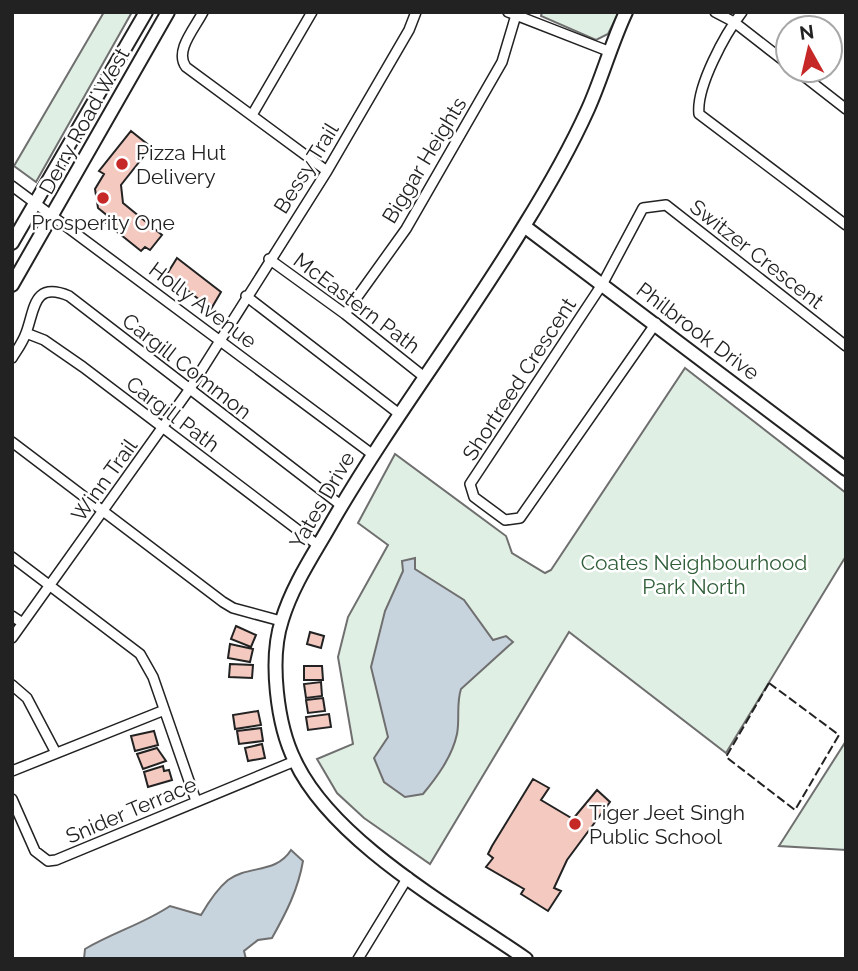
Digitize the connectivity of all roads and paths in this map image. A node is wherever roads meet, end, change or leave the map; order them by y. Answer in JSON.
{"nodes":[{"id":1,"x":146,"y":12,"type":"edge"},
{"id":2,"x":168,"y":12,"type":"edge"},
{"id":3,"x":203,"y":12,"type":"edge"},
{"id":4,"x":312,"y":12,"type":"edge"},
{"id":5,"x":416,"y":12,"type":"edge"},
{"id":6,"x":626,"y":12,"type":"edge"},
{"id":7,"x":715,"y":12,"type":"edge"},
{"id":8,"x":741,"y":12,"type":"edge"},
{"id":9,"x":512,"y":14,"type":"edge"},
{"id":10,"x":734,"y":22,"type":"junction"},
{"id":11,"x":608,"y":51,"type":"junction"},
{"id":12,"x":774,"y":53,"type":"edge"},
{"id":13,"x":814,"y":84,"type":"edge"},
{"id":14,"x":846,"y":108,"type":"edge"},
{"id":15,"x":253,"y":116,"type":"junction"},
{"id":16,"x":327,"y":171,"type":"junction"},
{"id":17,"x":12,"y":186,"type":"edge"},
{"id":18,"x":36,"y":202,"type":"junction"},
{"id":19,"x":53,"y":215,"type":"junction"},
{"id":20,"x":846,"y":225,"type":"edge"},
{"id":21,"x":524,"y":226,"type":"junction"},
{"id":22,"x":12,"y":243,"type":"edge"},
{"id":23,"x":270,"y":259,"type":"junction"},
{"id":24,"x":603,"y":283,"type":"junction"},
{"id":25,"x":12,"y":285,"type":"edge"},
{"id":26,"x":246,"y":296,"type":"junction"},
{"id":27,"x":345,"y":314,"type":"junction"},
{"id":28,"x":656,"y":323,"type":"junction"},
{"id":29,"x":26,"y":332,"type":"junction"},
{"id":30,"x":219,"y":339,"type":"junction"},
{"id":31,"x":846,"y":346,"type":"edge"},
{"id":32,"x":12,"y":358,"type":"edge"},
{"id":33,"x":423,"y":376,"type":"junction"},
{"id":34,"x":189,"y":390,"type":"junction"},
{"id":35,"x":398,"y":413,"type":"junction"},
{"id":36,"x":163,"y":429,"type":"junction"},
{"id":37,"x":12,"y":442,"type":"edge"},
{"id":38,"x":372,"y":454,"type":"junction"},
{"id":39,"x":844,"y":465,"type":"edge"},
{"id":40,"x":342,"y":506,"type":"junction"},
{"id":41,"x":103,"y":511,"type":"junction"},
{"id":42,"x":319,"y":546,"type":"junction"},
{"id":43,"x":12,"y":557,"type":"edge"},
{"id":44,"x":48,"y":586,"type":"junction"},
{"id":45,"x":12,"y":616,"type":"edge"},
{"id":46,"x":281,"y":621,"type":"junction"},
{"id":47,"x":21,"y":622,"type":"junction"},
{"id":48,"x":12,"y":638,"type":"edge"},
{"id":49,"x":12,"y":685,"type":"edge"},
{"id":50,"x":162,"y":710,"type":"junction"},
{"id":51,"x":56,"y":752,"type":"junction"},
{"id":52,"x":295,"y":761,"type":"junction"},
{"id":53,"x":12,"y":771,"type":"edge"},
{"id":54,"x":12,"y":799,"type":"edge"},
{"id":55,"x":196,"y":801,"type":"junction"},
{"id":56,"x":408,"y":877,"type":"junction"},
{"id":57,"x":358,"y":959,"type":"edge"},
{"id":58,"x":526,"y":959,"type":"edge"}],
"edges":[{"from":1,"to":18,"type":"street","name":"Derry Road West"},
{"from":2,"to":19,"type":"street","name":"Derry Road West"},
{"from":3,"to":15,"type":"street"},
{"from":4,"to":15,"type":"street"},
{"from":5,"to":16,"type":"street","name":"Bessy Trail"},
{"from":6,"to":11,"type":"street","name":"Yates Drive"},
{"from":7,"to":10,"type":"street"},
{"from":8,"to":10,"type":"street"},
{"from":9,"to":11,"type":"street"},
{"from":9,"to":27,"type":"street","name":"Biggar Heights"},
{"from":10,"to":12,"type":"street"},
{"from":10,"to":20,"type":"street"},
{"from":11,"to":21,"type":"street","name":"Yates Drive"},
{"from":13,"to":14,"type":"street"},
{"from":15,"to":16,"type":"street"},
{"from":16,"to":23,"type":"street","name":"Bessy Trail"},
{"from":17,"to":18,"type":"street","name":"Holly Avenue"},
{"from":18,"to":19,"type":"street","name":"Holly Avenue"},
{"from":18,"to":22,"type":"street","name":"Derry Road West"},
{"from":19,"to":25,"type":"street","name":"Derry Road West"},
{"from":19,"to":30,"type":"street","name":"Holly Avenue"},
{"from":21,"to":24,"type":"street","name":"Philbrook Drive"},
{"from":21,"to":33,"type":"street","name":"Yates Drive"},
{"from":23,"to":26,"type":"street","name":"Bessy Trail"},
{"from":23,"to":27,"type":"street","name":"McEastern Path"},
{"from":24,"to":28,"type":"street","name":"Philbrook Drive"},
{"from":24,"to":28,"type":"street","name":"Shortreed Crescent"},
{"from":24,"to":31,"type":"street","name":"Switzer Crescent"},
{"from":26,"to":30,"type":"street","name":"Bessy Trail"},
{"from":26,"to":35,"type":"street"},
{"from":27,"to":33,"type":"street","name":"McEastern Path"},
{"from":28,"to":39,"type":"street","name":"Philbrook Drive"},
{"from":29,"to":32,"type":"street"},
{"from":29,"to":34,"type":"street","name":"Cargill Common"},
{"from":29,"to":36,"type":"street","name":"Cargill Path"},
{"from":30,"to":34,"type":"street","name":"Winn Trail"},
{"from":30,"to":38,"type":"street","name":"Holly Avenue"},
{"from":33,"to":35,"type":"street","name":"Yates Drive"},
{"from":34,"to":36,"type":"street","name":"Winn Trail"},
{"from":34,"to":40,"type":"street","name":"Cargill Common"},
{"from":35,"to":38,"type":"street","name":"Yates Drive"},
{"from":36,"to":41,"type":"street","name":"Winn Trail"},
{"from":36,"to":42,"type":"street","name":"Cargill Path"},
{"from":37,"to":41,"type":"street"},
{"from":38,"to":40,"type":"street","name":"Yates Drive"},
{"from":40,"to":42,"type":"street","name":"Yates Drive"},
{"from":41,"to":44,"type":"street","name":"Winn Trail"},
{"from":41,"to":46,"type":"street"},
{"from":42,"to":46,"type":"street","name":"Yates Drive"},
{"from":43,"to":44,"type":"street"},
{"from":44,"to":47,"type":"street","name":"Winn Trail"},
{"from":44,"to":50,"type":"street"},
{"from":45,"to":47,"type":"street"},
{"from":46,"to":52,"type":"street","name":"Yates Drive"},
{"from":47,"to":48,"type":"street","name":"Winn Trail"},
{"from":49,"to":51,"type":"street"},
{"from":50,"to":51,"type":"street"},
{"from":50,"to":55,"type":"street"},
{"from":51,"to":53,"type":"street"},
{"from":52,"to":55,"type":"street","name":"Snider Terrace"},
{"from":52,"to":56,"type":"street","name":"Yates Drive"},
{"from":54,"to":55,"type":"street","name":"Snider Terrace"},
{"from":56,"to":57,"type":"street"},
{"from":56,"to":58,"type":"street","name":"Yates Drive"}]}
